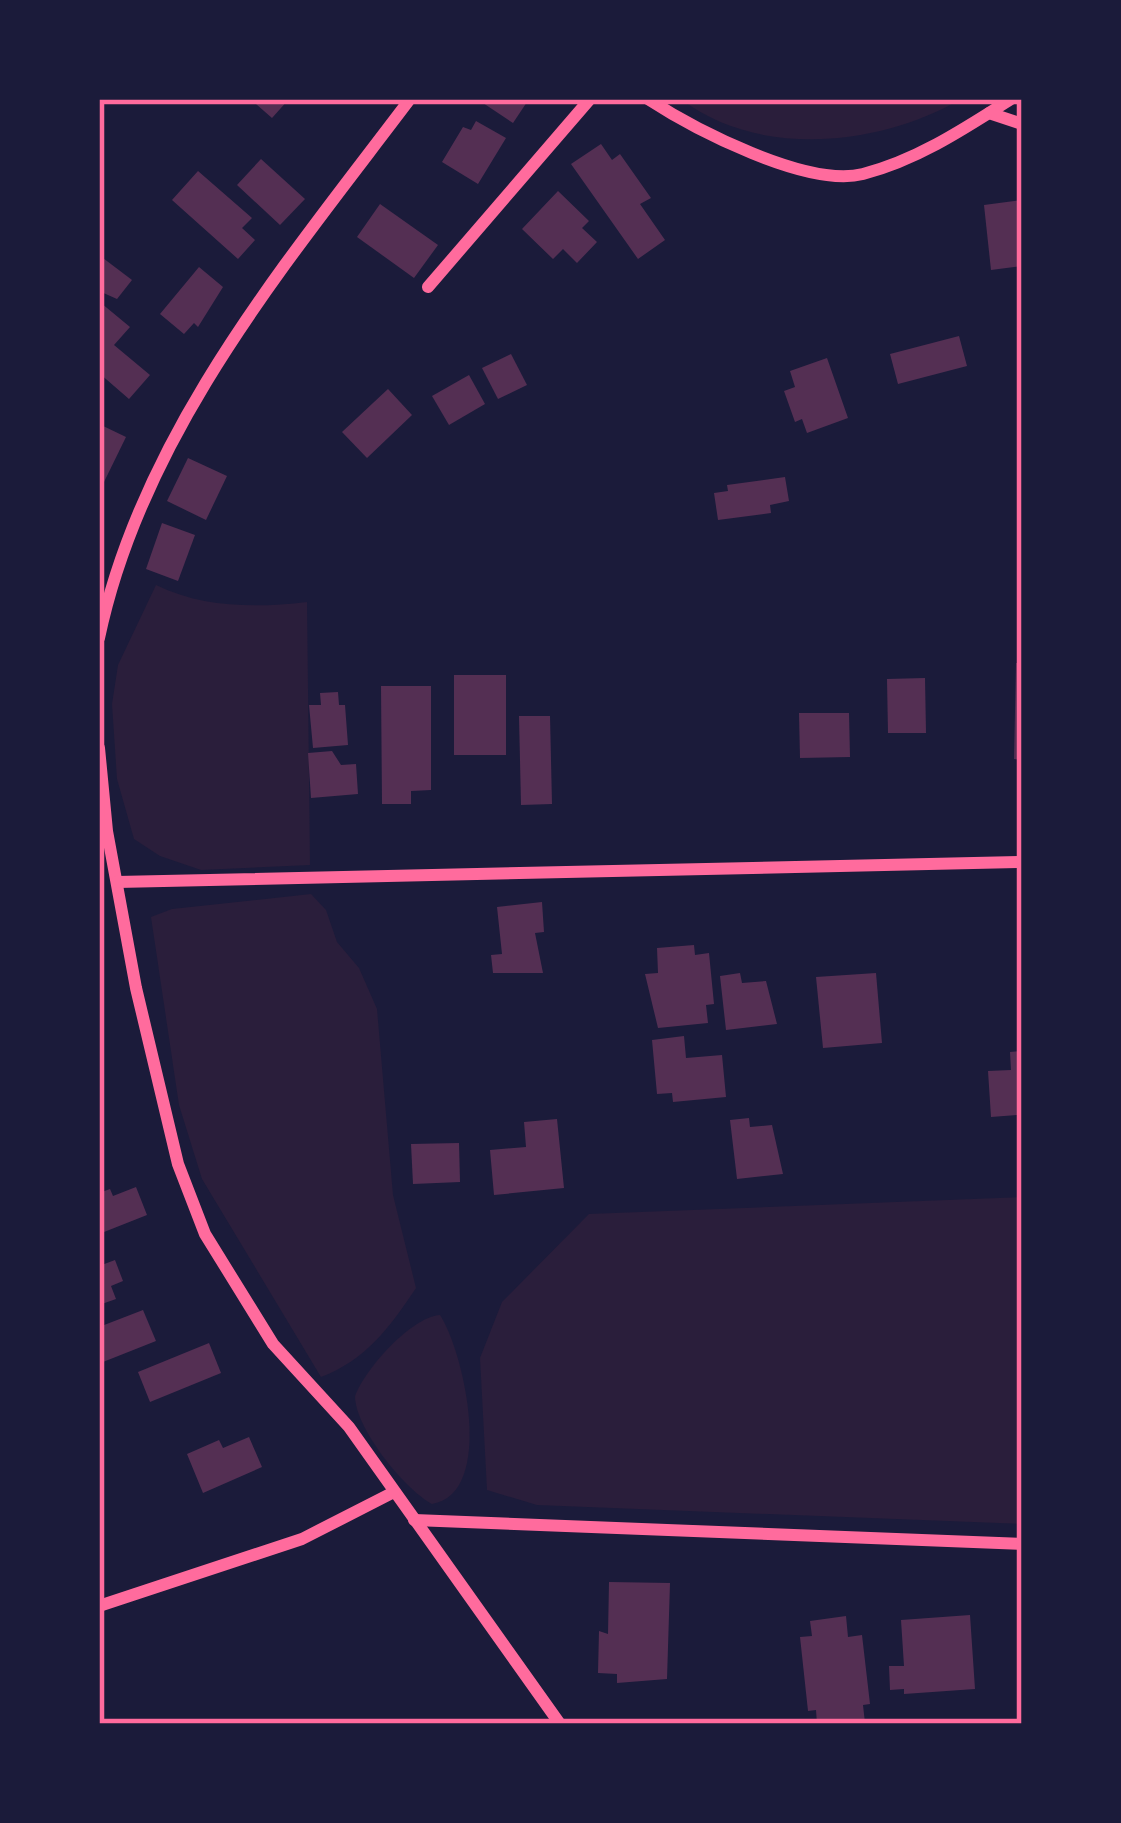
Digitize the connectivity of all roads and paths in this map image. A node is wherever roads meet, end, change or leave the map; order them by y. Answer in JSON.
{"nodes":[{"id":1,"x":410,"y":99,"type":"edge"},
{"id":2,"x":590,"y":99,"type":"edge"},
{"id":3,"x":648,"y":99,"type":"edge"},
{"id":4,"x":1011,"y":99,"type":"edge"},
{"id":5,"x":988,"y":113,"type":"junction"},
{"id":6,"x":1022,"y":124,"type":"edge"},
{"id":7,"x":428,"y":287,"type":"dead end"},
{"id":8,"x":99,"y":638,"type":"edge"},
{"id":9,"x":99,"y":748,"type":"edge"},
{"id":10,"x":1022,"y":862,"type":"edge"},
{"id":11,"x":117,"y":882,"type":"junction"},
{"id":12,"x":394,"y":1492,"type":"junction"},
{"id":13,"x":414,"y":1520,"type":"junction"},
{"id":14,"x":1022,"y":1544,"type":"edge"},
{"id":15,"x":99,"y":1606,"type":"edge"},
{"id":16,"x":560,"y":1724,"type":"edge"}],
"edges":[{"from":1,"to":8,"type":"street"},
{"from":2,"to":7,"type":"street"},
{"from":3,"to":5,"type":"street"},
{"from":4,"to":5,"type":"street"},
{"from":5,"to":6,"type":"street"},
{"from":9,"to":11,"type":"street"},
{"from":10,"to":11,"type":"street"},
{"from":11,"to":12,"type":"street"},
{"from":12,"to":13,"type":"street"},
{"from":12,"to":15,"type":"street"},
{"from":13,"to":14,"type":"street"},
{"from":13,"to":16,"type":"street"}]}
